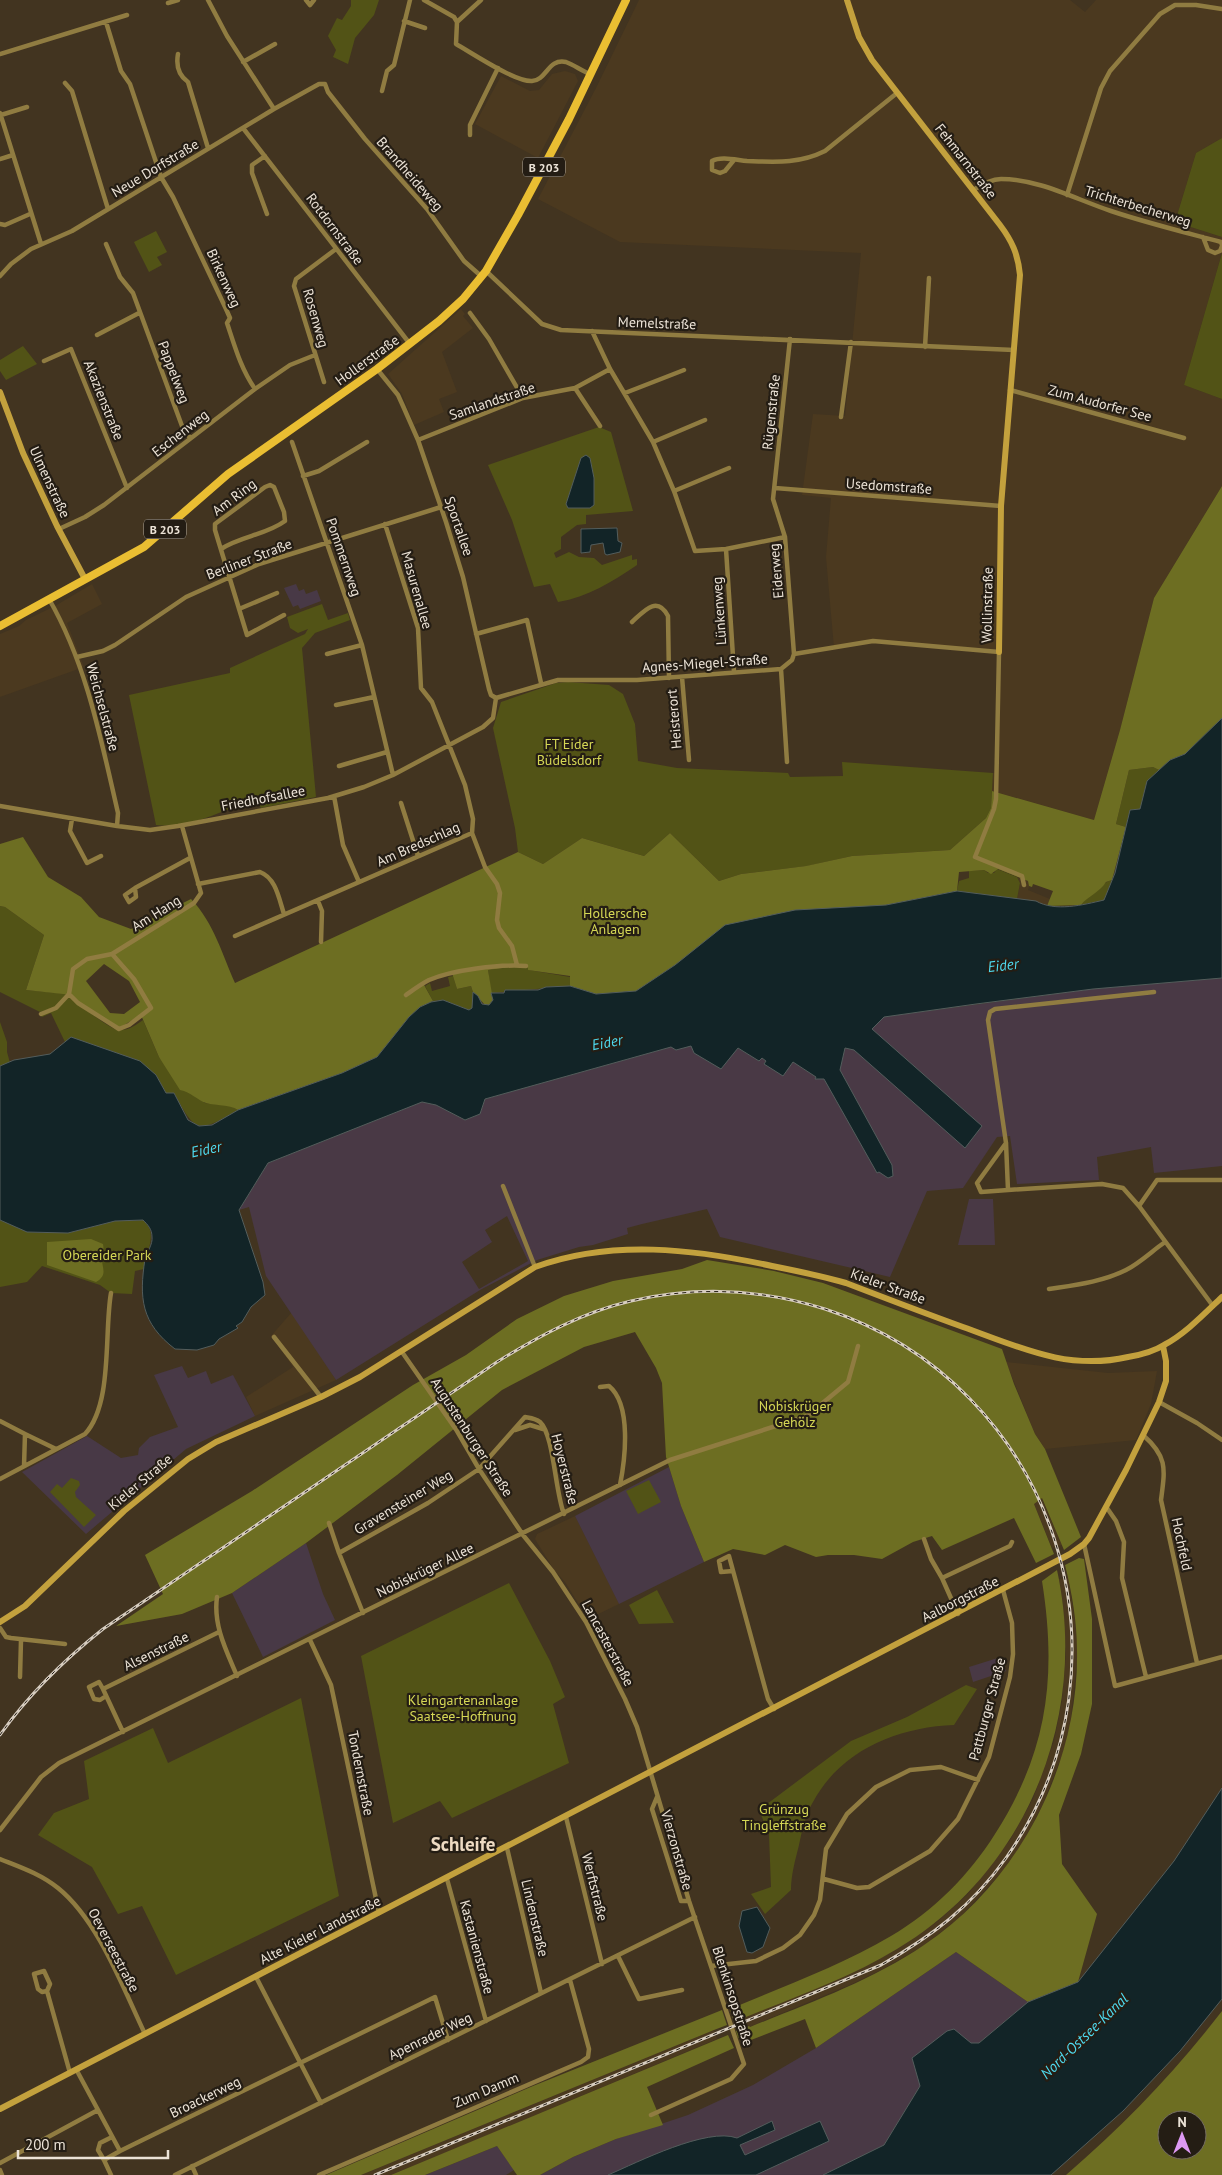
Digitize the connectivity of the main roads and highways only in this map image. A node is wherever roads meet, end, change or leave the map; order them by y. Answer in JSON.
{"nodes":[{"id":1,"x":626,"y":0,"type":"edge"},
{"id":2,"x":0,"y":626,"type":"edge"}],
"edges":[{"from":1,"to":2,"type":"main road","name":"Hollerstraße","number":"B 203"}]}
